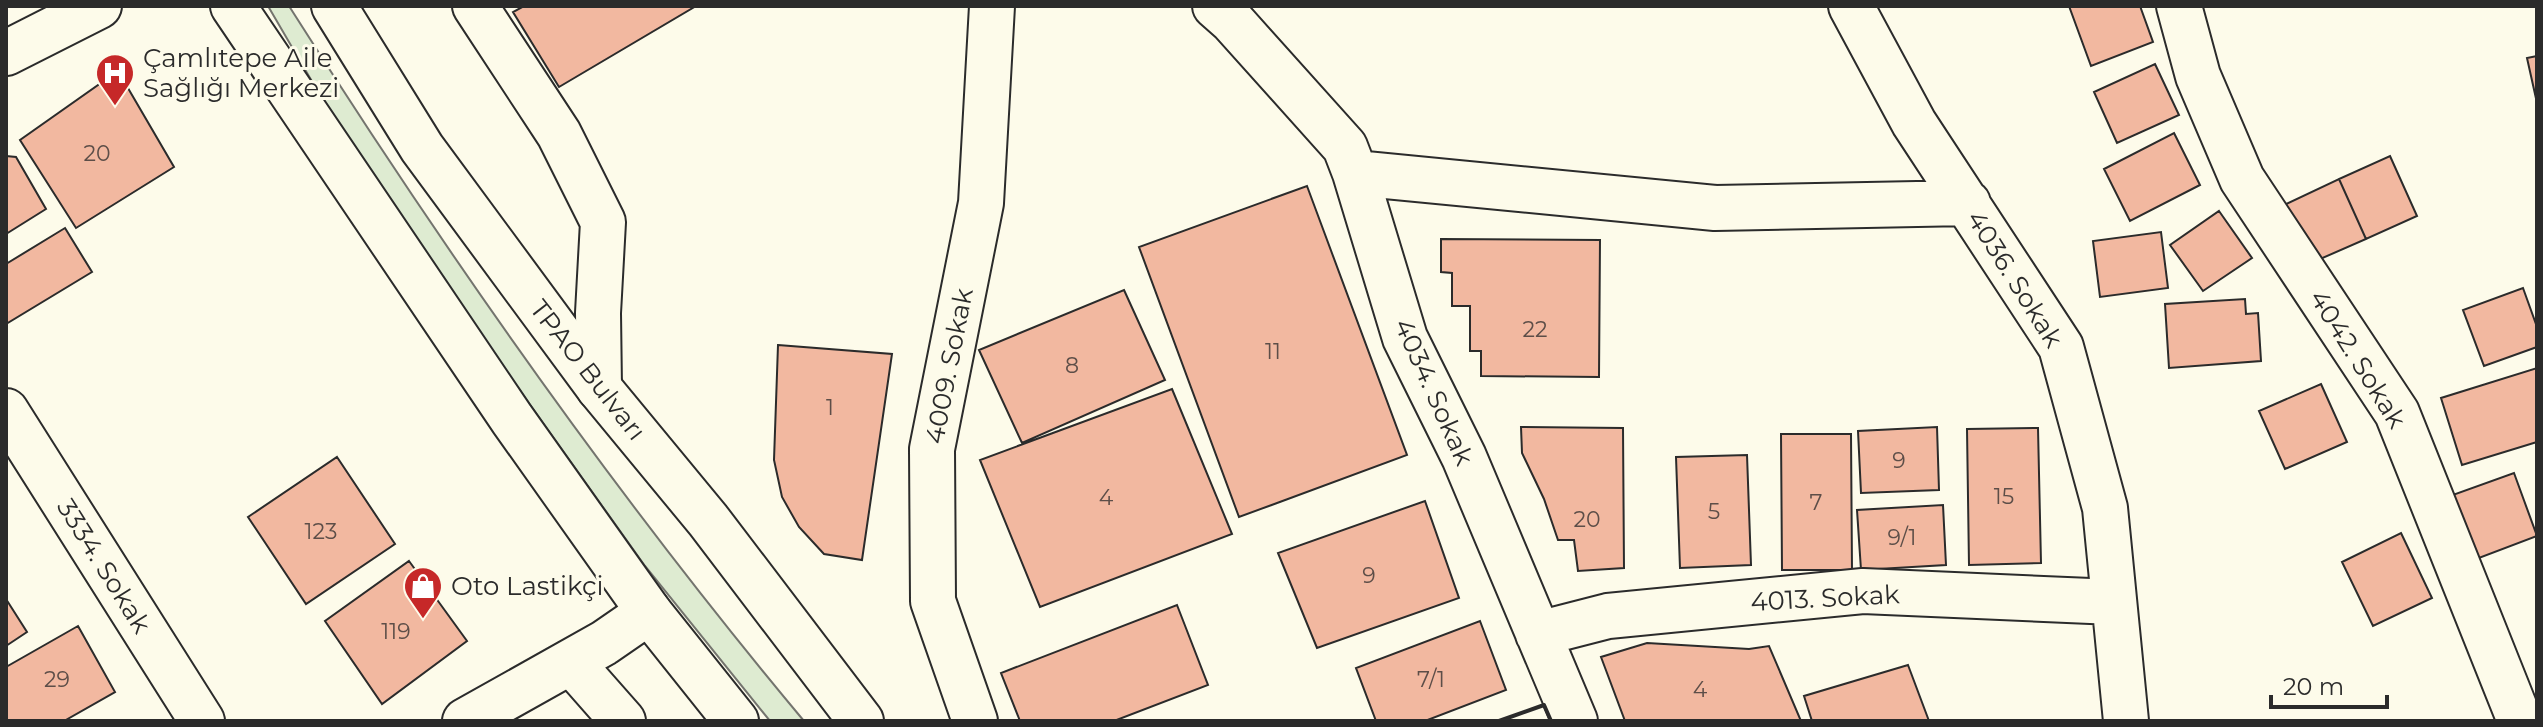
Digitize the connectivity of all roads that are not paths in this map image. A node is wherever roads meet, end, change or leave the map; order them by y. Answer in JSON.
{"nodes":[{"id":1,"x":99,"y":6,"type":"edge"},
{"id":2,"x":233,"y":6,"type":"edge"},
{"id":3,"x":334,"y":6,"type":"edge"},
{"id":4,"x":475,"y":6,"type":"edge"},
{"id":5,"x":992,"y":6,"type":"edge"},
{"id":6,"x":1215,"y":6,"type":"edge"},
{"id":7,"x":1851,"y":6,"type":"edge"},
{"id":8,"x":2179,"y":6,"type":"edge"},
{"id":9,"x":6,"y":53,"type":"edge"},
{"id":10,"x":1355,"y":173,"type":"junction"},
{"id":11,"x":1968,"y":203,"type":"junction"},
{"id":12,"x":599,"y":388,"type":"junction"},
{"id":13,"x":6,"y":411,"type":"edge"},
{"id":14,"x":2114,"y":602,"type":"junction"},
{"id":15,"x":649,"y":612,"type":"junction"},
{"id":16,"x":1538,"y":634,"type":"junction"},
{"id":17,"x":571,"y":662,"type":"junction"},
{"id":18,"x":202,"y":721,"type":"edge"},
{"id":19,"x":465,"y":721,"type":"edge"},
{"id":20,"x":623,"y":721,"type":"edge"},
{"id":21,"x":736,"y":721,"type":"edge"},
{"id":22,"x":861,"y":721,"type":"edge"},
{"id":23,"x":975,"y":721,"type":"edge"},
{"id":24,"x":1575,"y":721,"type":"edge"},
{"id":25,"x":2126,"y":721,"type":"edge"},
{"id":26,"x":2520,"y":721,"type":"edge"}],
"edges":[{"from":1,"to":9,"type":"main road"},
{"from":2,"to":15,"type":"main road"},
{"from":3,"to":12,"type":"main road","name":"TPAO Bulvarı"},
{"from":4,"to":12,"type":"main road"},
{"from":5,"to":23,"type":"main road","name":"4009. Sokak"},
{"from":6,"to":10,"type":"main road","name":"4034. Sokak"},
{"from":7,"to":11,"type":"main road","name":"4036. Sokak"},
{"from":8,"to":26,"type":"main road","name":"4042. Sokak"},
{"from":10,"to":11,"type":"main road"},
{"from":10,"to":16,"type":"main road","name":"4034. Sokak"},
{"from":11,"to":14,"type":"main road","name":"4036. Sokak"},
{"from":12,"to":22,"type":"main road","name":"TPAO Bulvarı"},
{"from":13,"to":18,"type":"main road","name":"3334. Sokak"},
{"from":14,"to":16,"type":"main road","name":"4013. Sokak"},
{"from":14,"to":25,"type":"main road","name":"4036. Sokak"},
{"from":15,"to":17,"type":"main road"},
{"from":15,"to":21,"type":"main road"},
{"from":16,"to":24,"type":"main road","name":"4034. Sokak"},
{"from":17,"to":19,"type":"main road"},
{"from":17,"to":20,"type":"main road"}]}
